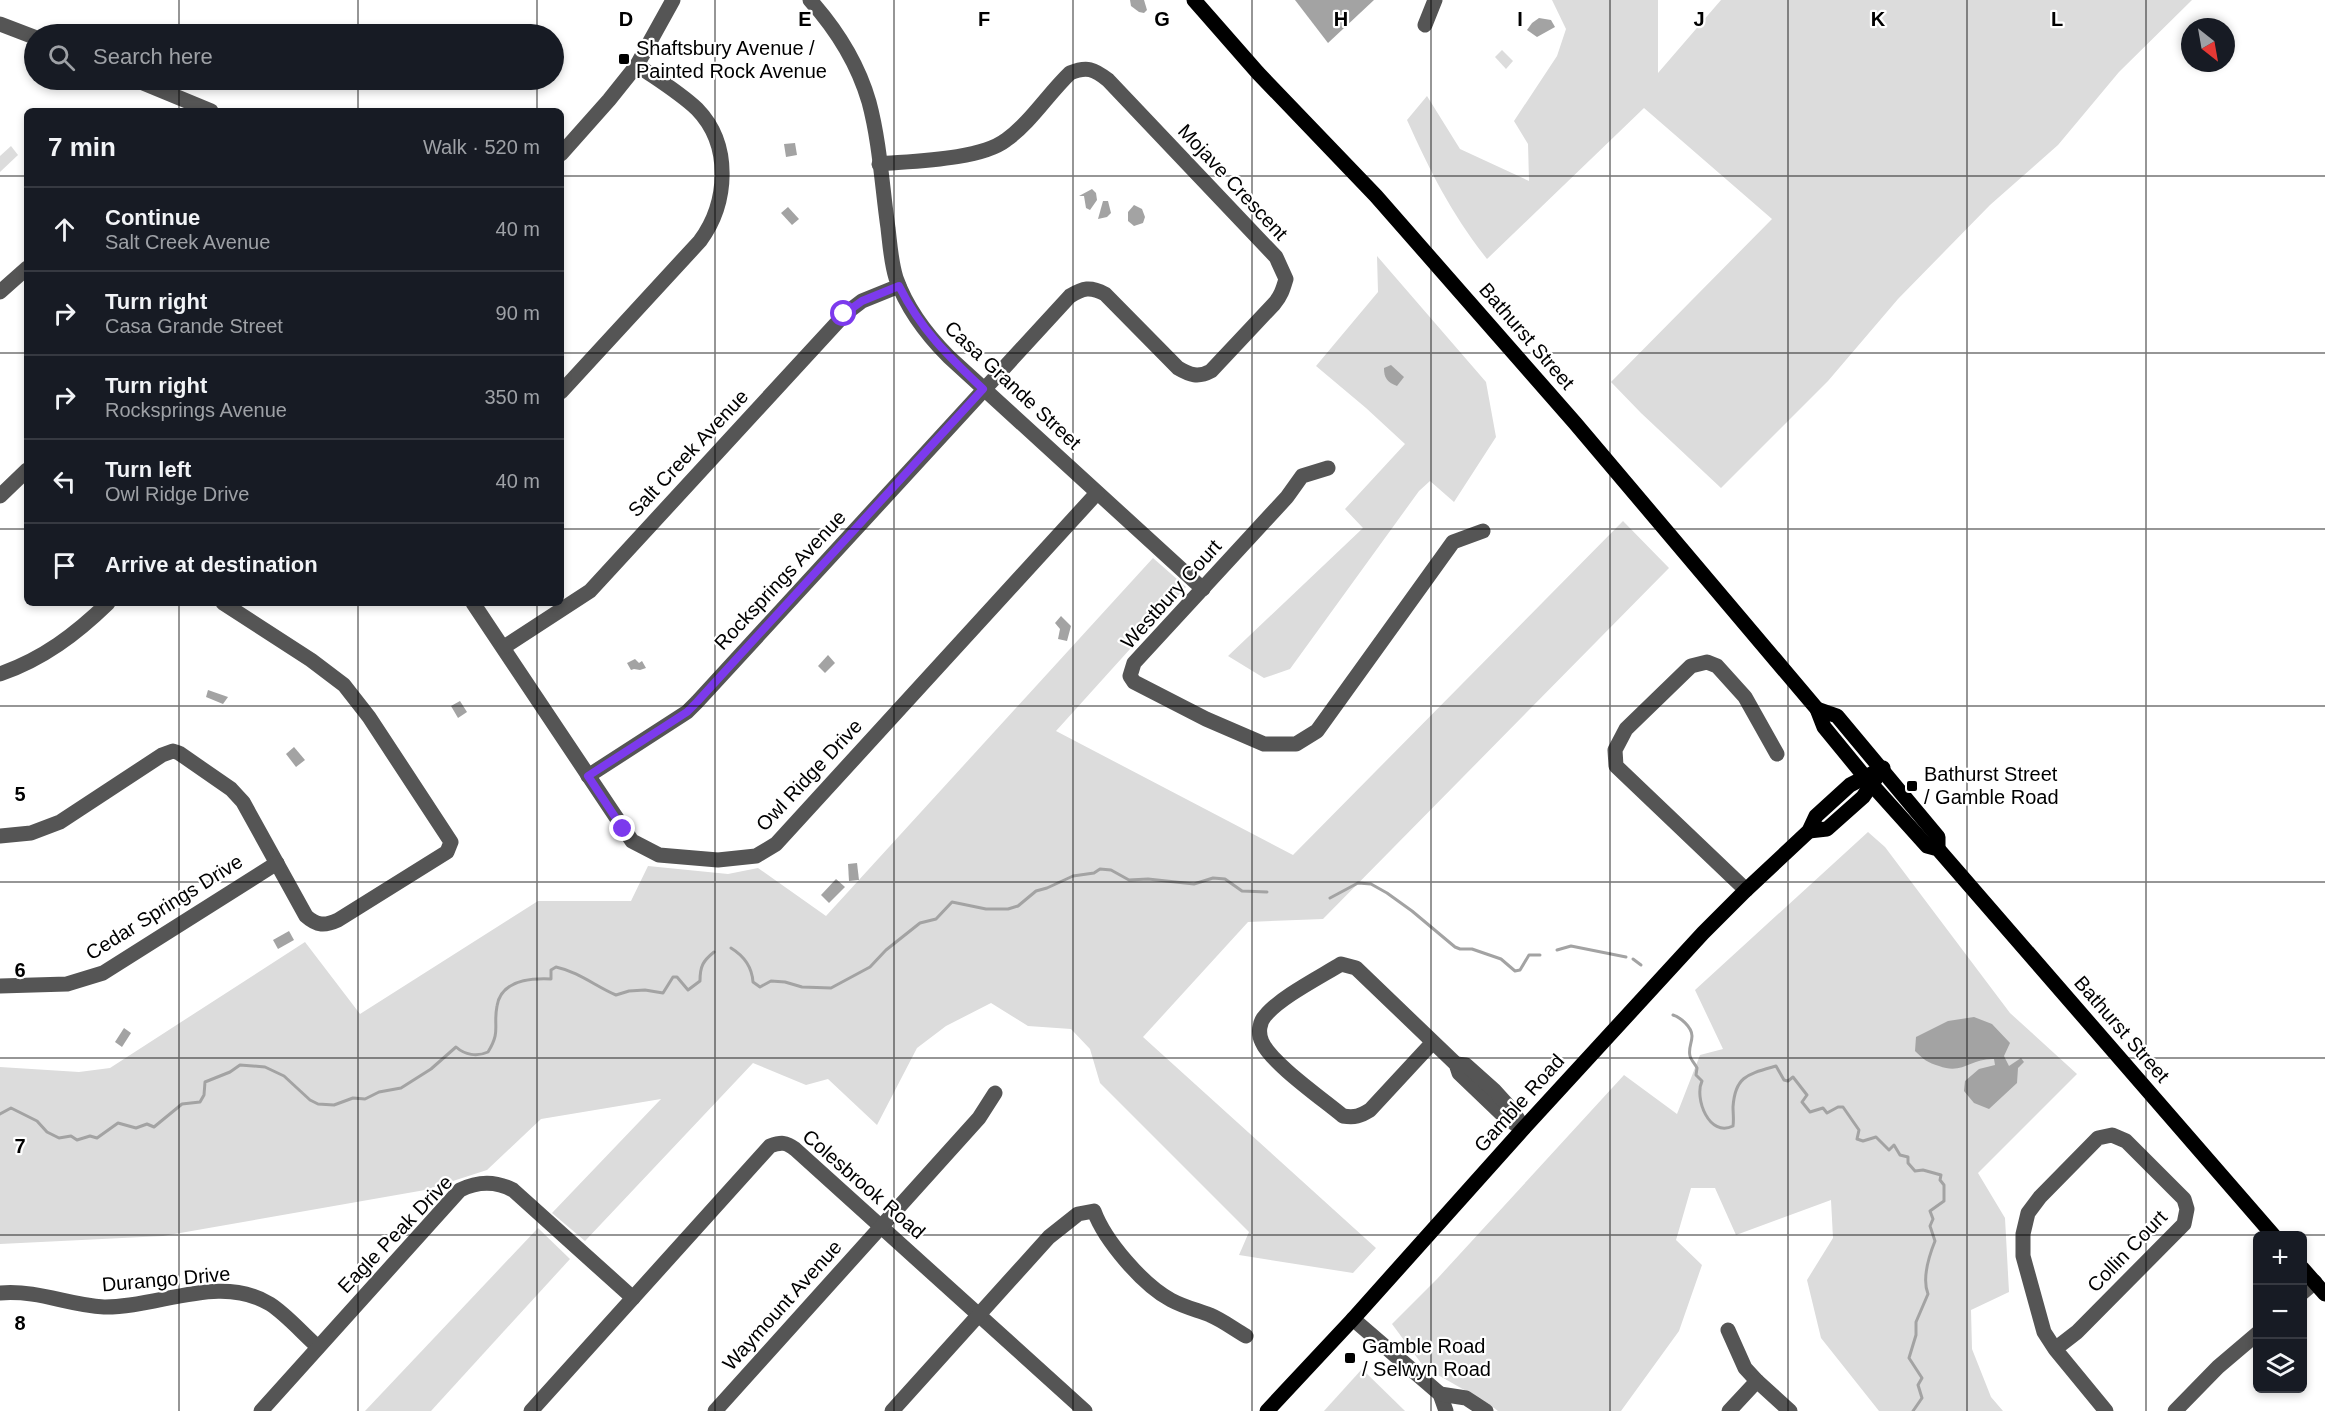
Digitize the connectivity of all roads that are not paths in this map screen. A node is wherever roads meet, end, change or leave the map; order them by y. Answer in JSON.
{"nodes":[{"id":1,"x":673,"y":0,"type":"edge"},
{"id":2,"x":810,"y":0,"type":"edge"},
{"id":3,"x":1194,"y":0,"type":"edge"},
{"id":4,"x":1435,"y":0,"type":"edge"},
{"id":5,"x":0,"y":24,"type":"edge"},
{"id":6,"x":1425,"y":25,"type":"dead end"},
{"id":7,"x":24,"y":34,"type":"edge"},
{"id":8,"x":637,"y":65,"type":"junction"},
{"id":9,"x":160,"y":90,"type":"edge"},
{"id":10,"x":204,"y":108,"type":"edge"},
{"id":11,"x":564,"y":150,"type":"edge"},
{"id":12,"x":879,"y":165,"type":"junction"},
{"id":13,"x":24,"y":271,"type":"edge"},
{"id":14,"x":899,"y":286,"type":"junction"},
{"id":15,"x":0,"y":292,"type":"edge"},
{"id":16,"x":564,"y":389,"type":"edge"},
{"id":17,"x":983,"y":389,"type":"junction"},
{"id":18,"x":1328,"y":468,"type":"dead end"},
{"id":19,"x":24,"y":473,"type":"edge"},
{"id":20,"x":1097,"y":493,"type":"junction"},
{"id":21,"x":0,"y":496,"type":"edge"},
{"id":22,"x":1483,"y":531,"type":"dead end"},
{"id":23,"x":1203,"y":589,"type":"junction"},
{"id":24,"x":104,"y":606,"type":"edge"},
{"id":25,"x":228,"y":606,"type":"edge"},
{"id":26,"x":475,"y":606,"type":"edge"},
{"id":27,"x":504,"y":647,"type":"junction"},
{"id":28,"x":0,"y":674,"type":"edge"},
{"id":29,"x":1817,"y":709,"type":"junction"},
{"id":30,"x":1777,"y":754,"type":"dead end"},
{"id":31,"x":1883,"y":768,"type":"junction"},
{"id":32,"x":588,"y":776,"type":"junction"},
{"id":33,"x":1869,"y":781,"type":"junction"},
{"id":34,"x":0,"y":836,"type":"edge"},
{"id":35,"x":1938,"y":849,"type":"junction"},
{"id":36,"x":277,"y":863,"type":"junction"},
{"id":37,"x":1746,"y":890,"type":"junction"},
{"id":38,"x":0,"y":986,"type":"edge"},
{"id":39,"x":1433,"y":1042,"type":"junction"},
{"id":40,"x":995,"y":1093,"type":"dead end"},
{"id":41,"x":1523,"y":1129,"type":"junction"},
{"id":42,"x":882,"y":1226,"type":"junction"},
{"id":43,"x":2270,"y":1231,"type":"edge"},
{"id":44,"x":2307,"y":1274,"type":"edge"},
{"id":45,"x":2320,"y":1288,"type":"edge"},
{"id":46,"x":0,"y":1293,"type":"edge"},
{"id":47,"x":633,"y":1298,"type":"junction"},
{"id":48,"x":979,"y":1315,"type":"junction"},
{"id":49,"x":1353,"y":1319,"type":"junction"},
{"id":50,"x":1728,"y":1330,"type":"dead end"},
{"id":51,"x":1246,"y":1336,"type":"dead end"},
{"id":52,"x":2253,"y":1337,"type":"edge"},
{"id":53,"x":318,"y":1347,"type":"junction"},
{"id":54,"x":2055,"y":1349,"type":"junction"},
{"id":55,"x":1757,"y":1381,"type":"junction"},
{"id":56,"x":1440,"y":1394,"type":"junction"},
{"id":57,"x":261,"y":1411,"type":"edge"},
{"id":58,"x":531,"y":1411,"type":"edge"},
{"id":59,"x":715,"y":1411,"type":"edge"},
{"id":60,"x":892,"y":1411,"type":"edge"},
{"id":61,"x":1085,"y":1411,"type":"edge"},
{"id":62,"x":1267,"y":1411,"type":"edge"},
{"id":63,"x":1446,"y":1411,"type":"edge"},
{"id":64,"x":1486,"y":1411,"type":"edge"},
{"id":65,"x":1729,"y":1411,"type":"edge"},
{"id":66,"x":1790,"y":1411,"type":"edge"},
{"id":67,"x":2106,"y":1411,"type":"edge"},
{"id":68,"x":2175,"y":1411,"type":"edge"}],
"edges":[{"from":1,"to":8,"type":"street"},
{"from":2,"to":12,"type":"street","name":"Casa Grande Street"},
{"from":3,"to":29,"type":"main road","name":"Bathurst Street"},
{"from":4,"to":6,"type":"street"},
{"from":5,"to":7,"type":"street"},
{"from":8,"to":11,"type":"street"},
{"from":8,"to":16,"type":"street"},
{"from":9,"to":10,"type":"street"},
{"from":12,"to":14,"type":"street","name":"Casa Grande Street"},
{"from":12,"to":17,"type":"street","name":"Mojave Crescent"},
{"from":13,"to":15,"type":"street"},
{"from":14,"to":17,"type":"street","name":"Casa Grande Street"},
{"from":14,"to":27,"type":"street","name":"Salt Creek Avenue"},
{"from":17,"to":20,"type":"street","name":"Casa Grande Street"},
{"from":17,"to":32,"type":"street","name":"Rocksprings Avenue"},
{"from":18,"to":23,"type":"street","name":"Westbury Court"},
{"from":19,"to":21,"type":"street"},
{"from":20,"to":23,"type":"street","name":"Casa Grande Street"},
{"from":20,"to":32,"type":"street","name":"Owl Ridge Drive"},
{"from":22,"to":23,"type":"street","name":"Westbury Court"},
{"from":24,"to":28,"type":"street"},
{"from":25,"to":36,"type":"street"},
{"from":26,"to":27,"type":"street","name":"Owl Ridge Drive"},
{"from":27,"to":32,"type":"street","name":"Owl Ridge Drive"},
{"from":29,"to":31,"type":"main road","name":"Bathurst Street"},
{"from":29,"to":33,"type":"main road","name":"Bathurst Street"},
{"from":30,"to":37,"type":"street"},
{"from":31,"to":33,"type":"main road","name":"Gamble Road"},
{"from":31,"to":35,"type":"main road","name":"Bathurst Street"},
{"from":33,"to":35,"type":"main road","name":"Bathurst Street"},
{"from":33,"to":37,"type":"main road","name":"Gamble Road"},
{"from":34,"to":36,"type":"street"},
{"from":35,"to":43,"type":"main road","name":"Bathurst Street"},
{"from":36,"to":38,"type":"street","name":"Cedar Springs Drive"},
{"from":37,"to":41,"type":"main road","name":"Gamble Road"},
{"from":39,"to":39,"type":"street"},
{"from":39,"to":41,"type":"street"},
{"from":40,"to":42,"type":"street","name":"Waymount Avenue"},
{"from":41,"to":49,"type":"main road","name":"Gamble Road"},
{"from":42,"to":47,"type":"street","name":"Colesbrook Road"},
{"from":42,"to":48,"type":"street","name":"Colesbrook Road"},
{"from":42,"to":59,"type":"street","name":"Waymount Avenue"},
{"from":44,"to":45,"type":"main road"},
{"from":46,"to":53,"type":"street","name":"Durango Drive"},
{"from":47,"to":53,"type":"street","name":"Eagle Peak Drive"},
{"from":47,"to":58,"type":"street","name":"Colesbrook Road"},
{"from":48,"to":51,"type":"street"},
{"from":48,"to":60,"type":"street"},
{"from":48,"to":61,"type":"street","name":"Colesbrook Road"},
{"from":49,"to":56,"type":"street"},
{"from":49,"to":62,"type":"main road","name":"Gamble Road"},
{"from":50,"to":55,"type":"street"},
{"from":52,"to":68,"type":"street"},
{"from":53,"to":57,"type":"street","name":"Eagle Peak Drive"},
{"from":54,"to":54,"type":"street","name":"Collin Court"},
{"from":54,"to":67,"type":"street","name":"Collin Court"},
{"from":55,"to":65,"type":"street"},
{"from":55,"to":66,"type":"street"},
{"from":56,"to":63,"type":"street"},
{"from":56,"to":64,"type":"street"}]}
